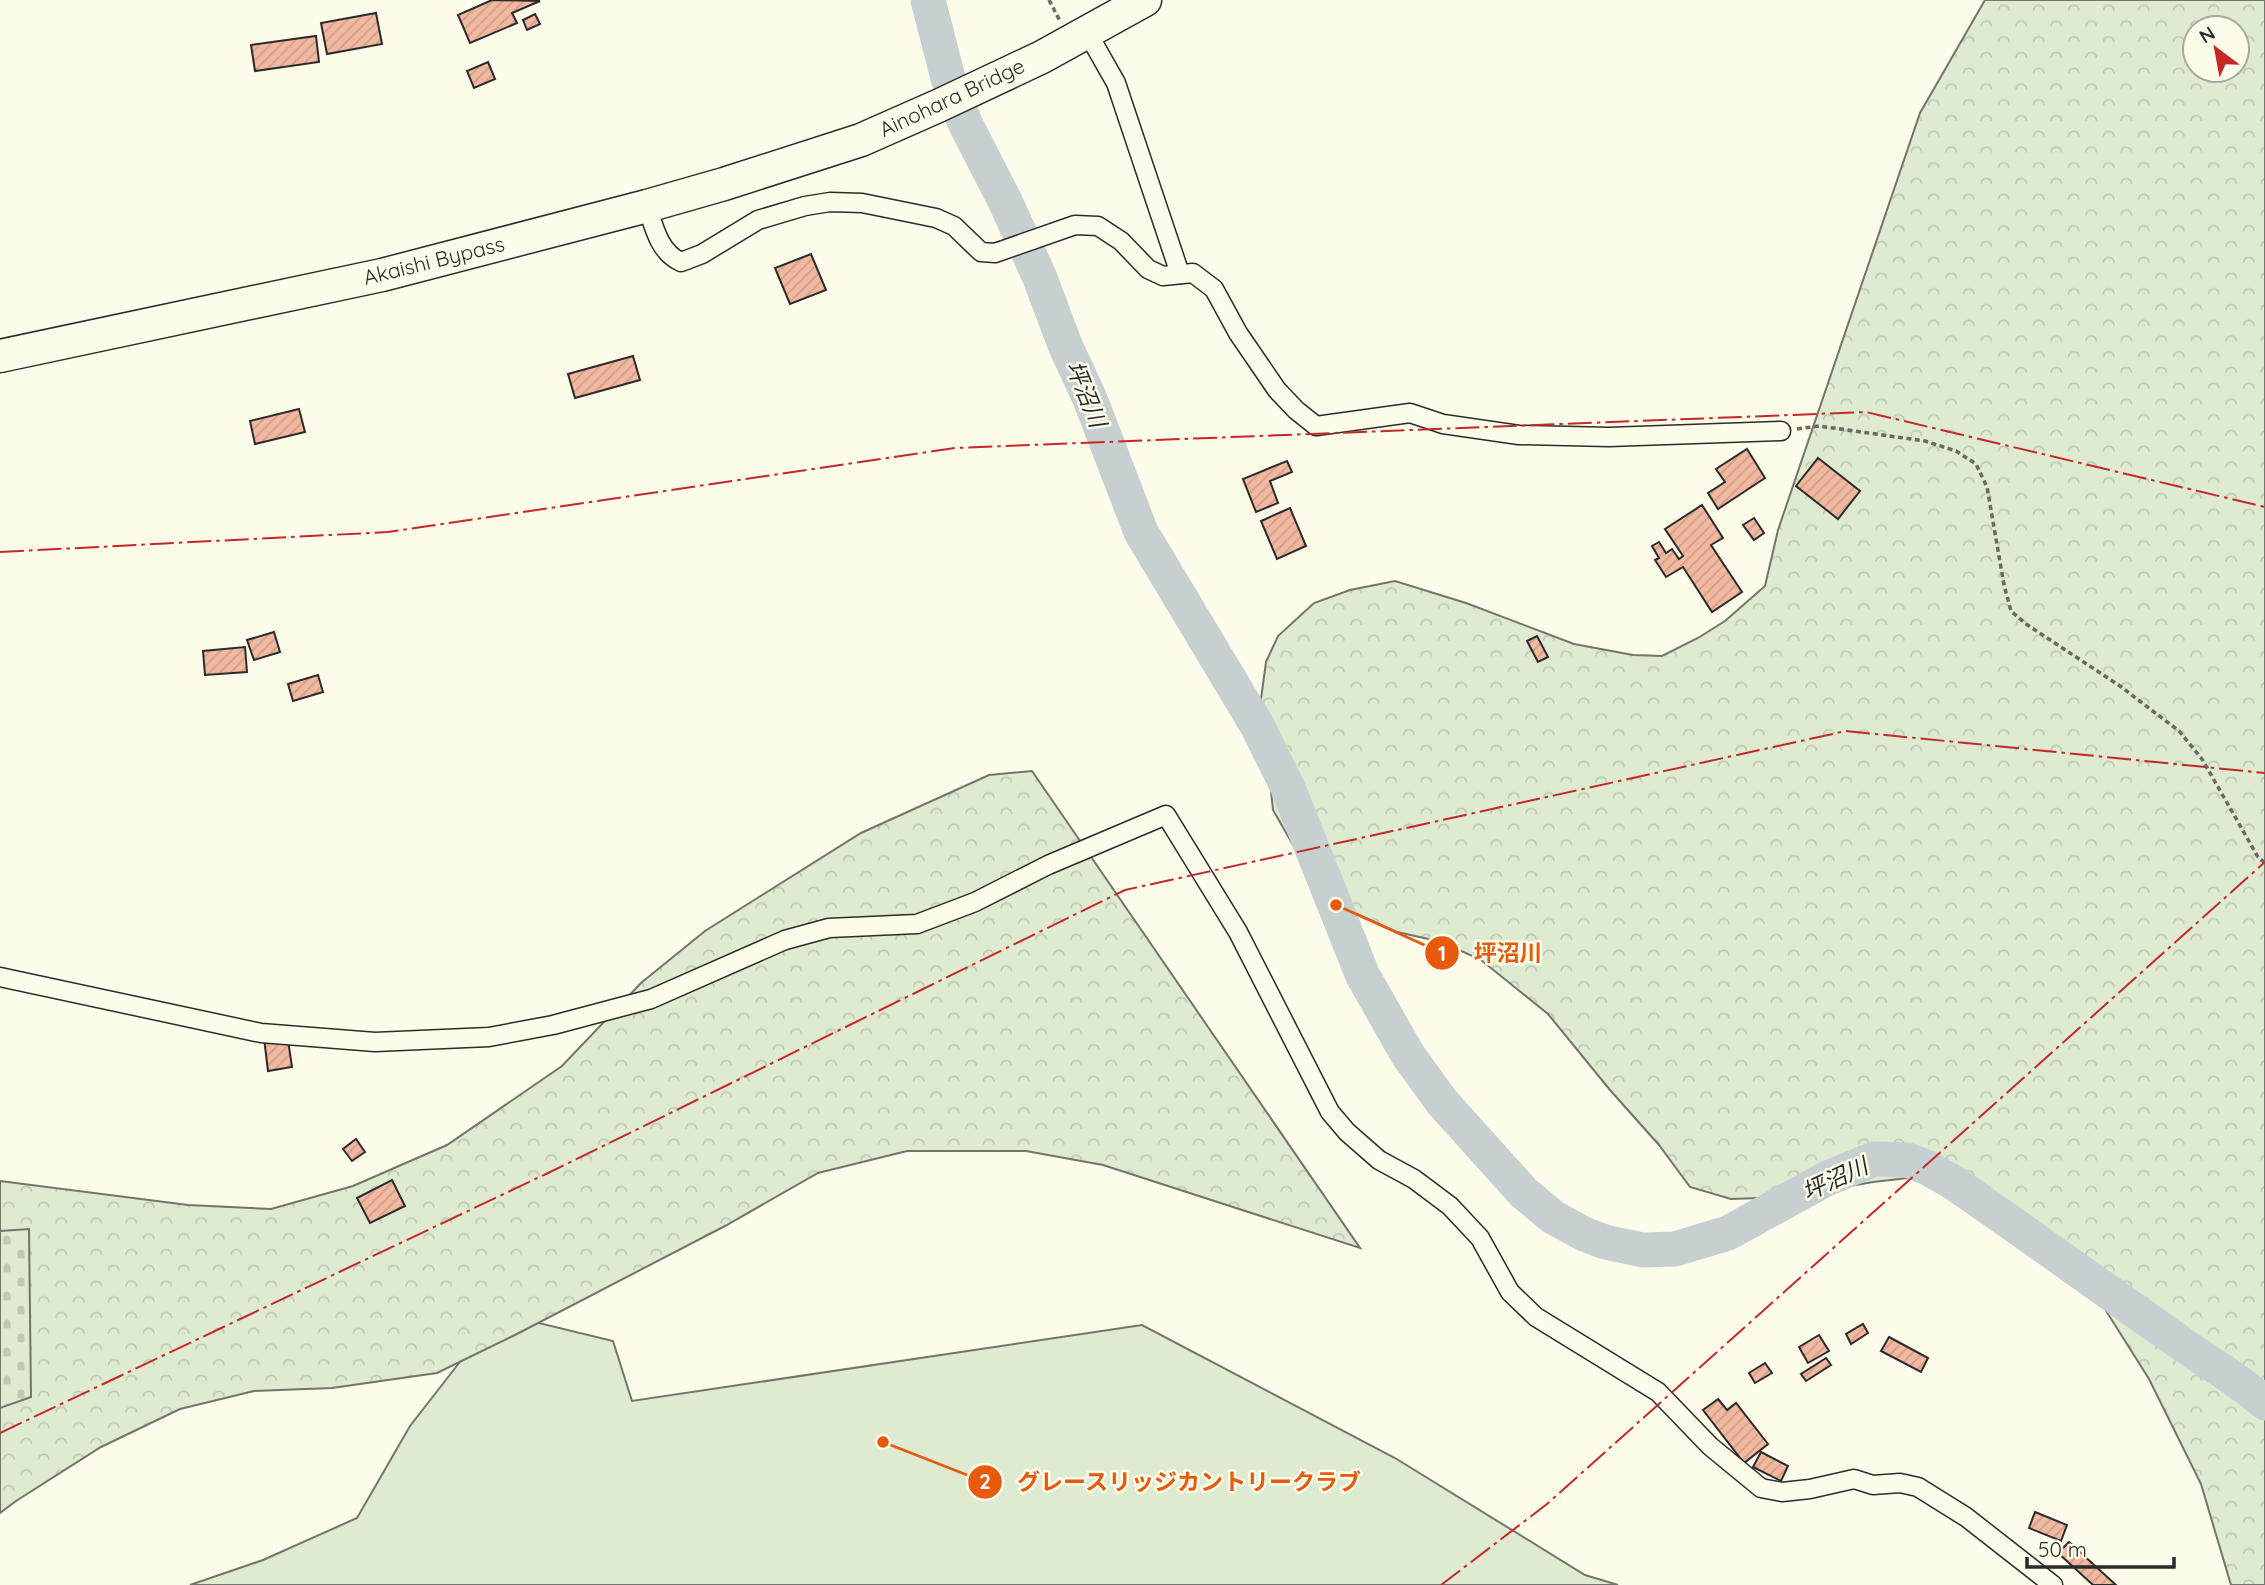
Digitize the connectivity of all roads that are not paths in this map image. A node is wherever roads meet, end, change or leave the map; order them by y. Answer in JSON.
{"nodes":[{"id":1,"x":1145,"y":0,"type":"edge"},
{"id":2,"x":1087,"y":32,"type":"junction"},
{"id":3,"x":861,"y":140,"type":"joint"},
{"id":4,"x":648,"y":206,"type":"junction"},
{"id":5,"x":1180,"y":274,"type":"junction"},
{"id":6,"x":0,"y":356,"type":"edge"},
{"id":7,"x":1781,"y":431,"type":"road end"},
{"id":8,"x":0,"y":977,"type":"edge"},
{"id":9,"x":2053,"y":1585,"type":"edge"}],
"edges":[{"from":1,"to":2,"type":"highway"},
{"from":2,"to":3,"type":"highway","name":"Ainohara Bridge"},
{"from":2,"to":5,"type":"street"},
{"from":3,"to":4,"type":"highway","name":"Akaishi Bypass"},
{"from":4,"to":5,"type":"street"},
{"from":4,"to":6,"type":"highway","name":"Akaishi Bypass"},
{"from":5,"to":7,"type":"street"},
{"from":8,"to":9,"type":"street"}]}
